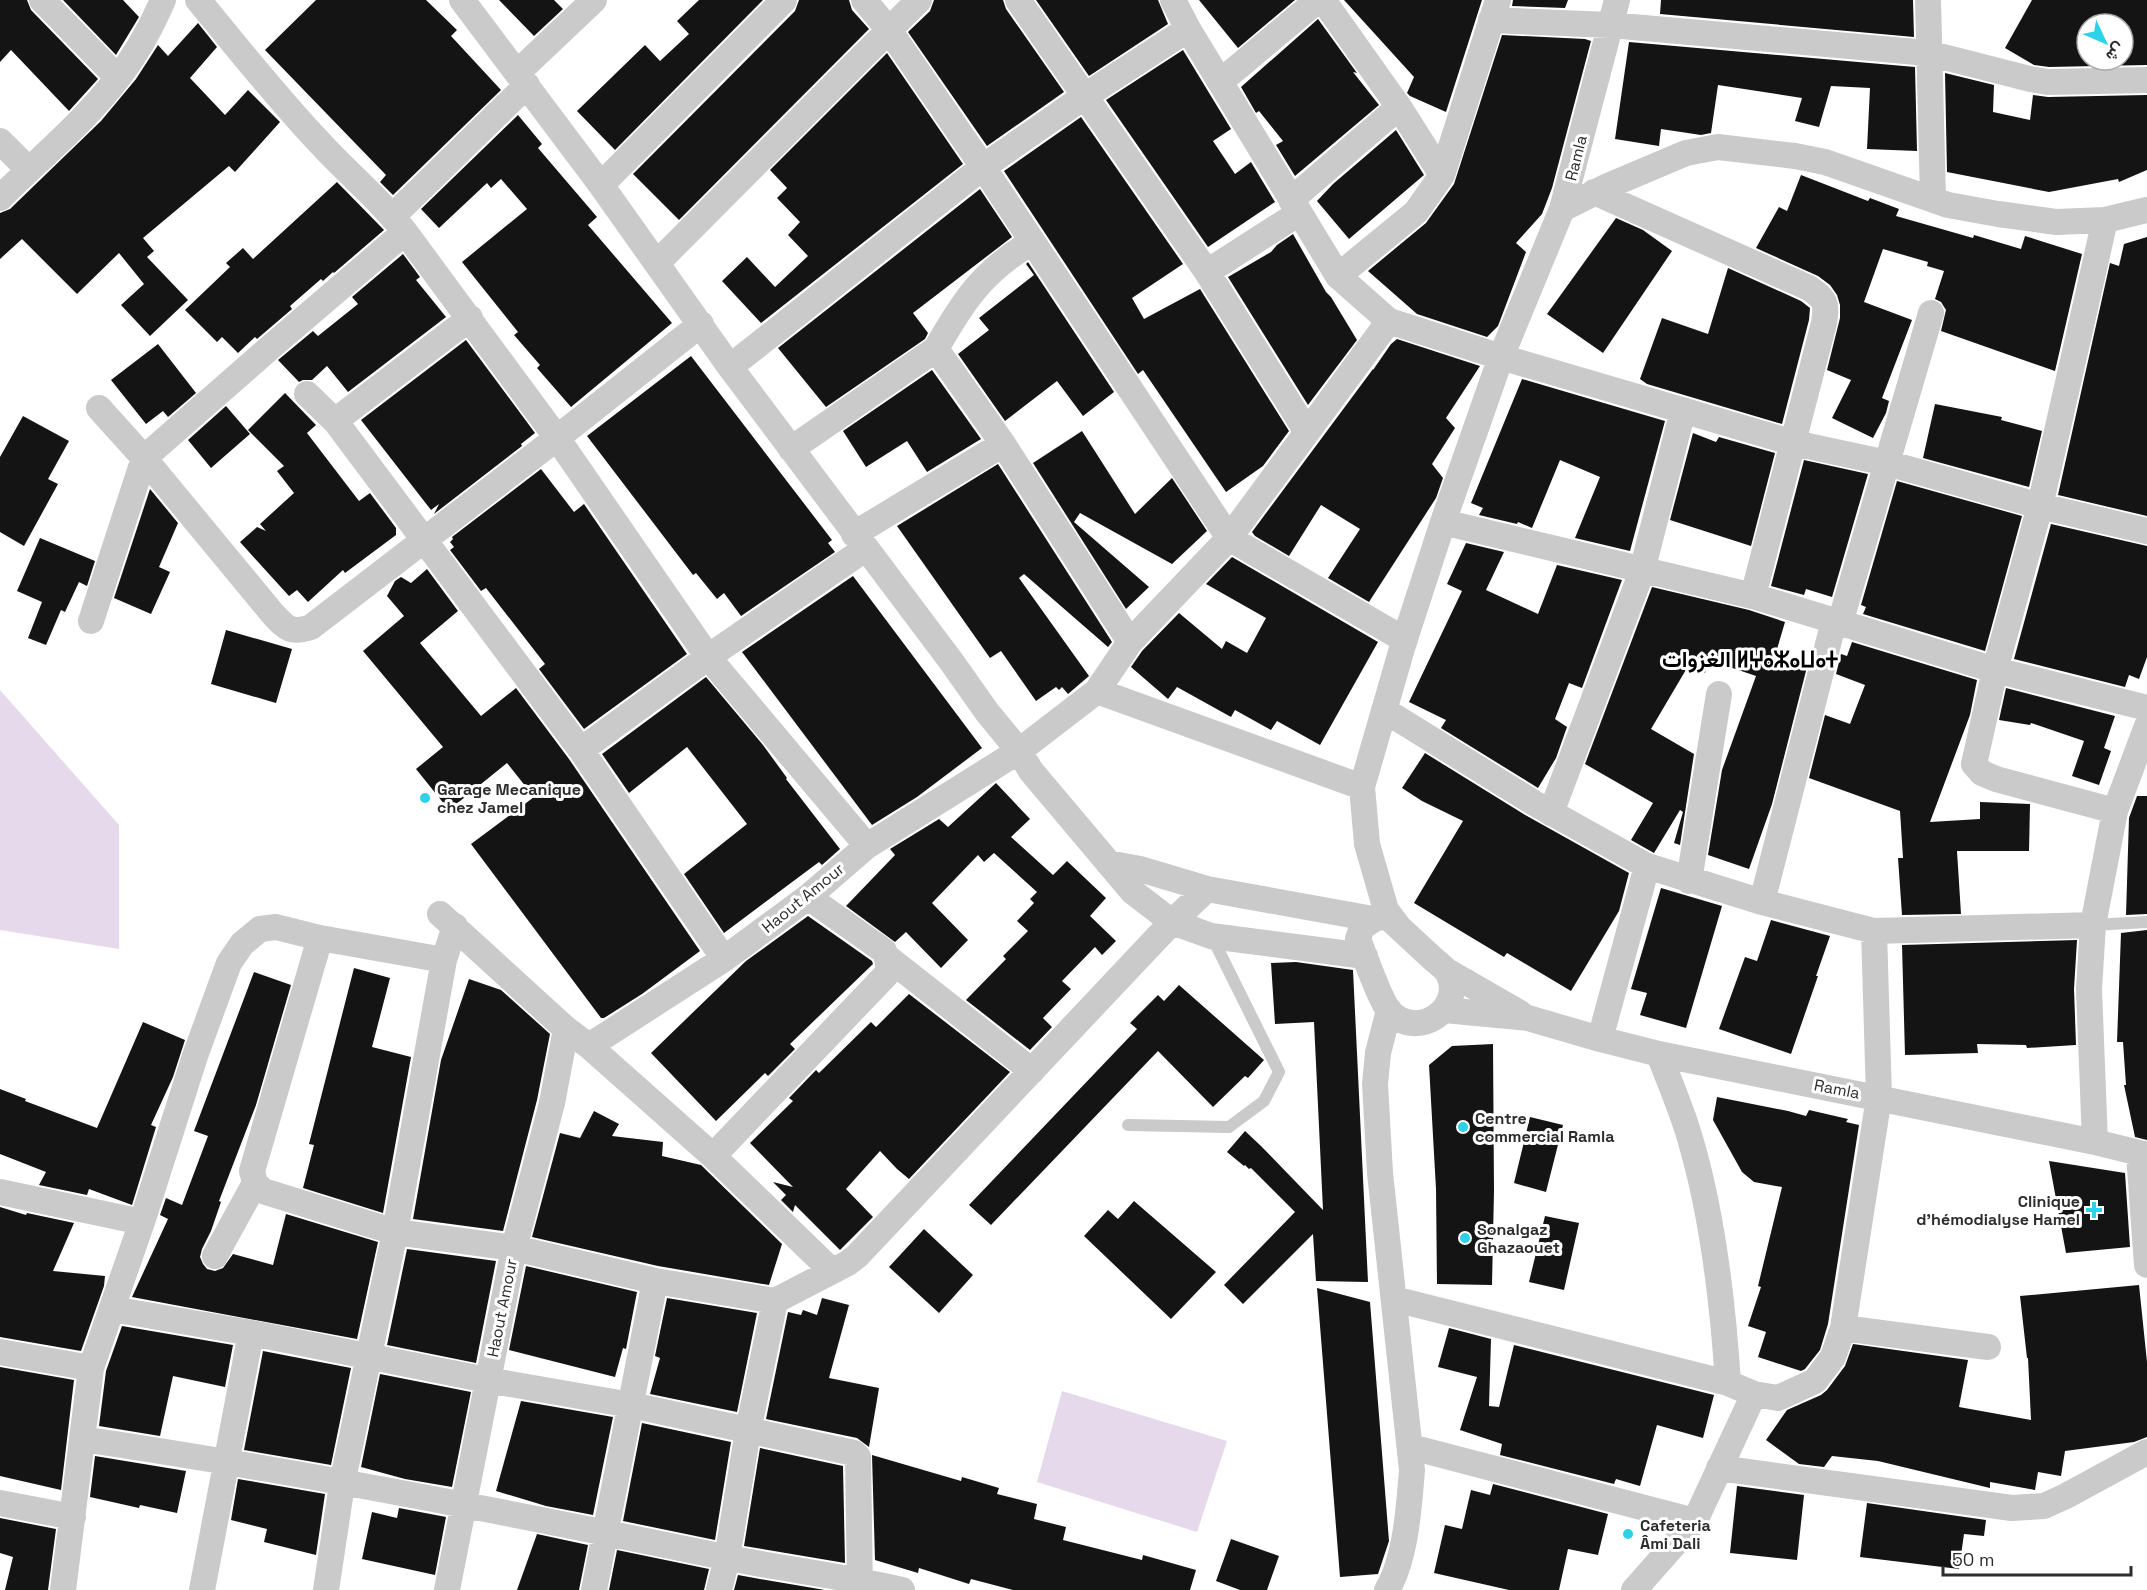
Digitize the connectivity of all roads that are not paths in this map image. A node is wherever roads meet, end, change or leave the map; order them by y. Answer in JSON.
{"nodes":[{"id":1,"x":42,"y":0,"type":"edge"},
{"id":2,"x":163,"y":0,"type":"edge"},
{"id":3,"x":198,"y":0,"type":"edge"},
{"id":4,"x":462,"y":0,"type":"edge"},
{"id":5,"x":594,"y":0,"type":"edge"},
{"id":6,"x":784,"y":0,"type":"edge"},
{"id":7,"x":864,"y":0,"type":"edge"},
{"id":8,"x":919,"y":0,"type":"edge"},
{"id":9,"x":1018,"y":0,"type":"edge"},
{"id":10,"x":1173,"y":0,"type":"edge"},
{"id":11,"x":1318,"y":0,"type":"edge"},
{"id":12,"x":1323,"y":0,"type":"edge"},
{"id":13,"x":1617,"y":0,"type":"edge"},
{"id":14,"x":1928,"y":0,"type":"edge"},
{"id":15,"x":1495,"y":10,"type":"edge"},
{"id":16,"x":1610,"y":25,"type":"junction"},
{"id":17,"x":1188,"y":29,"type":"junction"},
{"id":18,"x":889,"y":30,"type":"junction"},
{"id":19,"x":1928,"y":53,"type":"junction"},
{"id":20,"x":118,"y":78,"type":"junction"},
{"id":21,"x":522,"y":79,"type":"junction"},
{"id":22,"x":2147,"y":80,"type":"edge"},
{"id":23,"x":1220,"y":82,"type":"junction"},
{"id":24,"x":1085,"y":96,"type":"junction"},
{"id":25,"x":1399,"y":107,"type":"junction"},
{"id":26,"x":0,"y":141,"type":"edge"},
{"id":27,"x":983,"y":167,"type":"junction"},
{"id":28,"x":28,"y":169,"type":"junction"},
{"id":29,"x":1442,"y":175,"type":"junction"},
{"id":30,"x":601,"y":185,"type":"junction"},
{"id":31,"x":1594,"y":192,"type":"junction"},
{"id":32,"x":0,"y":198,"type":"edge"},
{"id":33,"x":1933,"y":199,"type":"junction"},
{"id":34,"x":1295,"y":207,"type":"junction"},
{"id":35,"x":1562,"y":210,"type":"junction"},
{"id":36,"x":2147,"y":210,"type":"edge"},
{"id":37,"x":2105,"y":220,"type":"junction"},
{"id":38,"x":399,"y":224,"type":"junction"},
{"id":39,"x":1032,"y":242,"type":"junction"},
{"id":40,"x":657,"y":263,"type":"junction"},
{"id":41,"x":1207,"y":272,"type":"junction"},
{"id":42,"x":1338,"y":276,"type":"junction"},
{"id":43,"x":1931,"y":313,"type":"dead end"},
{"id":44,"x":470,"y":318,"type":"junction"},
{"id":45,"x":1389,"y":321,"type":"junction"},
{"id":46,"x":701,"y":324,"type":"junction"},
{"id":47,"x":936,"y":349,"type":"junction"},
{"id":48,"x":1501,"y":357,"type":"junction"},
{"id":49,"x":729,"y":367,"type":"junction"},
{"id":50,"x":307,"y":394,"type":"dead end"},
{"id":51,"x":99,"y":408,"type":"dead end"},
{"id":52,"x":1683,"y":410,"type":"junction"},
{"id":53,"x":336,"y":422,"type":"junction"},
{"id":54,"x":1307,"y":432,"type":"junction"},
{"id":55,"x":557,"y":438,"type":"junction"},
{"id":56,"x":1794,"y":443,"type":"junction"},
{"id":57,"x":1003,"y":444,"type":"junction"},
{"id":58,"x":791,"y":449,"type":"junction"},
{"id":59,"x":144,"y":458,"type":"junction"},
{"id":60,"x":1887,"y":463,"type":"junction"},
{"id":61,"x":2040,"y":506,"type":"junction"},
{"id":62,"x":1443,"y":522,"type":"junction"},
{"id":63,"x":2147,"y":531,"type":"edge"},
{"id":64,"x":1228,"y":538,"type":"junction"},
{"id":65,"x":424,"y":539,"type":"junction"},
{"id":66,"x":860,"y":541,"type":"junction"},
{"id":67,"x":1642,"y":571,"type":"junction"},
{"id":68,"x":1752,"y":596,"type":"junction"},
{"id":69,"x":91,"y":621,"type":"dead end"},
{"id":70,"x":1837,"y":622,"type":"junction"},
{"id":71,"x":1405,"y":639,"type":"junction"},
{"id":72,"x":1130,"y":642,"type":"junction"},
{"id":73,"x":708,"y":657,"type":"junction"},
{"id":74,"x":1995,"y":670,"type":"junction"},
{"id":75,"x":1097,"y":691,"type":"junction"},
{"id":76,"x":1719,"y":694,"type":"dead end"},
{"id":77,"x":2147,"y":708,"type":"edge"},
{"id":78,"x":1384,"y":710,"type":"junction"},
{"id":79,"x":2147,"y":726,"type":"edge"},
{"id":80,"x":581,"y":750,"type":"junction"},
{"id":81,"x":1019,"y":751,"type":"junction"},
{"id":82,"x":1362,"y":786,"type":"junction"},
{"id":83,"x":2115,"y":811,"type":"junction"},
{"id":84,"x":1551,"y":813,"type":"junction"},
{"id":85,"x":867,"y":846,"type":"junction"},
{"id":86,"x":1108,"y":863,"type":"junction"},
{"id":87,"x":1647,"y":866,"type":"junction"},
{"id":88,"x":1689,"y":881,"type":"junction"},
{"id":89,"x":1207,"y":889,"type":"junction"},
{"id":90,"x":808,"y":897,"type":"junction"},
{"id":91,"x":1762,"y":902,"type":"junction"},
{"id":92,"x":1386,"y":918,"type":"junction"},
{"id":93,"x":1172,"y":922,"type":"junction"},
{"id":94,"x":2147,"y":922,"type":"edge"},
{"id":95,"x":2094,"y":925,"type":"junction"},
{"id":96,"x":1874,"y":931,"type":"junction"},
{"id":97,"x":1211,"y":936,"type":"junction"},
{"id":98,"x":320,"y":938,"type":"junction"},
{"id":99,"x":1365,"y":956,"type":"junction"},
{"id":100,"x":887,"y":957,"type":"junction"},
{"id":101,"x":724,"y":959,"type":"junction"},
{"id":102,"x":444,"y":960,"type":"junction"},
{"id":103,"x":1447,"y":971,"type":"junction"},
{"id":104,"x":1389,"y":1010,"type":"junction"},
{"id":105,"x":1444,"y":1010,"type":"junction"},
{"id":106,"x":1528,"y":1018,"type":"junction"},
{"id":107,"x":566,"y":1029,"type":"junction"},
{"id":108,"x":1600,"y":1040,"type":"junction"},
{"id":109,"x":589,"y":1046,"type":"junction"},
{"id":110,"x":1659,"y":1054,"type":"junction"},
{"id":111,"x":1032,"y":1071,"type":"junction"},
{"id":112,"x":1879,"y":1097,"type":"junction"},
{"id":113,"x":1128,"y":1125,"type":"dead end"},
{"id":114,"x":2095,"y":1142,"type":"junction"},
{"id":115,"x":2143,"y":1154,"type":"edge"},
{"id":116,"x":713,"y":1156,"type":"junction"},
{"id":117,"x":255,"y":1183,"type":"junction"},
{"id":118,"x":0,"y":1192,"type":"edge"},
{"id":119,"x":142,"y":1222,"type":"junction"},
{"id":120,"x":395,"y":1232,"type":"junction"},
{"id":121,"x":514,"y":1248,"type":"junction"},
{"id":122,"x":215,"y":1256,"type":"dead end"},
{"id":123,"x":2147,"y":1265,"type":"edge"},
{"id":124,"x":832,"y":1271,"type":"junction"},
{"id":125,"x":654,"y":1281,"type":"junction"},
{"id":126,"x":1394,"y":1299,"type":"junction"},
{"id":127,"x":775,"y":1301,"type":"junction"},
{"id":128,"x":112,"y":1309,"type":"junction"},
{"id":129,"x":1843,"y":1328,"type":"junction"},
{"id":130,"x":251,"y":1334,"type":"junction"},
{"id":131,"x":1988,"y":1347,"type":"dead end"},
{"id":132,"x":0,"y":1352,"type":"edge"},
{"id":133,"x":368,"y":1356,"type":"junction"},
{"id":134,"x":91,"y":1368,"type":"junction"},
{"id":135,"x":487,"y":1380,"type":"junction"},
{"id":136,"x":1728,"y":1383,"type":"junction"},
{"id":137,"x":1754,"y":1394,"type":"junction"},
{"id":138,"x":631,"y":1405,"type":"junction"},
{"id":139,"x":748,"y":1431,"type":"junction"},
{"id":140,"x":82,"y":1439,"type":"junction"},
{"id":141,"x":1411,"y":1447,"type":"junction"},
{"id":142,"x":2147,"y":1452,"type":"edge"},
{"id":143,"x":227,"y":1461,"type":"junction"},
{"id":144,"x":1719,"y":1468,"type":"junction"},
{"id":145,"x":342,"y":1484,"type":"junction"},
{"id":146,"x":0,"y":1503,"type":"edge"},
{"id":147,"x":463,"y":1506,"type":"junction"},
{"id":148,"x":73,"y":1517,"type":"junction"},
{"id":149,"x":1695,"y":1521,"type":"junction"},
{"id":150,"x":606,"y":1532,"type":"junction"},
{"id":151,"x":727,"y":1558,"type":"junction"},
{"id":152,"x":860,"y":1585,"type":"edge"},
{"id":153,"x":63,"y":1590,"type":"edge"},
{"id":154,"x":202,"y":1590,"type":"edge"},
{"id":155,"x":326,"y":1590,"type":"edge"},
{"id":156,"x":447,"y":1590,"type":"edge"},
{"id":157,"x":594,"y":1590,"type":"edge"},
{"id":158,"x":719,"y":1590,"type":"edge"},
{"id":159,"x":902,"y":1590,"type":"edge"},
{"id":160,"x":1387,"y":1590,"type":"edge"},
{"id":161,"x":1634,"y":1590,"type":"edge"}],
"edges":[{"from":1,"to":20,"type":"street"},
{"from":2,"to":20,"type":"street"},
{"from":3,"to":38,"type":"street"},
{"from":4,"to":21,"type":"street"},
{"from":5,"to":21,"type":"street"},
{"from":6,"to":30,"type":"street"},
{"from":7,"to":18,"type":"street"},
{"from":8,"to":18,"type":"street"},
{"from":9,"to":24,"type":"street"},
{"from":10,"to":17,"type":"street"},
{"from":11,"to":23,"type":"street"},
{"from":12,"to":25,"type":"street"},
{"from":13,"to":16,"type":"street","name":"Ramla"},
{"from":14,"to":19,"type":"street"},
{"from":15,"to":16,"type":"street"},
{"from":15,"to":29,"type":"street"},
{"from":16,"to":19,"type":"street"},
{"from":16,"to":35,"type":"street","name":"Ramla"},
{"from":17,"to":23,"type":"street"},
{"from":17,"to":24,"type":"street"},
{"from":18,"to":27,"type":"street"},
{"from":18,"to":40,"type":"street"},
{"from":19,"to":22,"type":"street"},
{"from":19,"to":33,"type":"street"},
{"from":20,"to":28,"type":"street"},
{"from":21,"to":30,"type":"street"},
{"from":21,"to":38,"type":"street"},
{"from":23,"to":34,"type":"street"},
{"from":24,"to":27,"type":"street"},
{"from":24,"to":41,"type":"street"},
{"from":25,"to":29,"type":"street"},
{"from":25,"to":34,"type":"street"},
{"from":26,"to":28,"type":"street"},
{"from":27,"to":39,"type":"street"},
{"from":27,"to":49,"type":"street"},
{"from":28,"to":32,"type":"street"},
{"from":29,"to":42,"type":"street"},
{"from":30,"to":40,"type":"street"},
{"from":31,"to":33,"type":"street"},
{"from":31,"to":35,"type":"street"},
{"from":31,"to":56,"type":"street"},
{"from":33,"to":37,"type":"street"},
{"from":34,"to":41,"type":"street"},
{"from":34,"to":42,"type":"street"},
{"from":35,"to":48,"type":"street","name":"Ramla"},
{"from":36,"to":37,"type":"street"},
{"from":37,"to":61,"type":"street"},
{"from":38,"to":44,"type":"street"},
{"from":38,"to":59,"type":"street"},
{"from":39,"to":47,"type":"street"},
{"from":39,"to":64,"type":"street"},
{"from":40,"to":46,"type":"street"},
{"from":41,"to":54,"type":"street"},
{"from":42,"to":45,"type":"street"},
{"from":43,"to":60,"type":"street"},
{"from":44,"to":53,"type":"street"},
{"from":44,"to":55,"type":"street"},
{"from":45,"to":48,"type":"street"},
{"from":45,"to":54,"type":"street","name":"Haout Amour"},
{"from":46,"to":49,"type":"street"},
{"from":46,"to":55,"type":"street"},
{"from":47,"to":57,"type":"street"},
{"from":47,"to":58,"type":"street"},
{"from":48,"to":52,"type":"street"},
{"from":48,"to":62,"type":"street","name":"Ramla"},
{"from":49,"to":58,"type":"street"},
{"from":50,"to":53,"type":"street"},
{"from":51,"to":59,"type":"street"},
{"from":52,"to":56,"type":"street"},
{"from":52,"to":67,"type":"street"},
{"from":53,"to":65,"type":"street"},
{"from":54,"to":64,"type":"street","name":"Haout Amour"},
{"from":55,"to":65,"type":"street"},
{"from":55,"to":73,"type":"street"},
{"from":56,"to":60,"type":"street"},
{"from":56,"to":68,"type":"street"},
{"from":57,"to":66,"type":"street"},
{"from":57,"to":72,"type":"street"},
{"from":58,"to":66,"type":"street"},
{"from":59,"to":65,"type":"street"},
{"from":59,"to":69,"type":"street"},
{"from":60,"to":61,"type":"street"},
{"from":60,"to":70,"type":"street"},
{"from":61,"to":63,"type":"street"},
{"from":61,"to":74,"type":"street"},
{"from":62,"to":67,"type":"street"},
{"from":62,"to":71,"type":"street","name":"Ramla"},
{"from":64,"to":71,"type":"street"},
{"from":64,"to":72,"type":"street","name":"Haout Amour"},
{"from":65,"to":80,"type":"street"},
{"from":66,"to":73,"type":"street"},
{"from":66,"to":81,"type":"street"},
{"from":67,"to":68,"type":"street"},
{"from":67,"to":84,"type":"street"},
{"from":68,"to":70,"type":"street"},
{"from":70,"to":74,"type":"street"},
{"from":70,"to":91,"type":"street"},
{"from":71,"to":78,"type":"street","name":"Ramla"},
{"from":72,"to":75,"type":"street","name":"Haout Amour"},
{"from":73,"to":80,"type":"street"},
{"from":73,"to":85,"type":"street"},
{"from":74,"to":77,"type":"street"},
{"from":74,"to":83,"type":"street"},
{"from":75,"to":81,"type":"street","name":"Haout Amour"},
{"from":75,"to":82,"type":"street"},
{"from":76,"to":88,"type":"street"},
{"from":78,"to":82,"type":"street","name":"Ramla"},
{"from":78,"to":84,"type":"street"},
{"from":79,"to":83,"type":"street"},
{"from":80,"to":101,"type":"street"},
{"from":81,"to":85,"type":"street","name":"Haout Amour"},
{"from":81,"to":86,"type":"street"},
{"from":82,"to":92,"type":"street"},
{"from":83,"to":95,"type":"street"},
{"from":84,"to":87,"type":"street"},
{"from":85,"to":90,"type":"street","name":"Haout Amour"},
{"from":86,"to":89,"type":"street"},
{"from":86,"to":93,"type":"street"},
{"from":87,"to":88,"type":"street"},
{"from":87,"to":108,"type":"street"},
{"from":88,"to":91,"type":"street"},
{"from":89,"to":92,"type":"street"},
{"from":89,"to":93,"type":"street"},
{"from":90,"to":100,"type":"street"},
{"from":90,"to":101,"type":"street","name":"Haout Amour"},
{"from":91,"to":96,"type":"street"},
{"from":92,"to":99,"type":"street"},
{"from":92,"to":103,"type":"street"},
{"from":93,"to":97,"type":"street"},
{"from":93,"to":111,"type":"street"},
{"from":94,"to":95,"type":"lane"},
{"from":95,"to":96,"type":"street"},
{"from":95,"to":114,"type":"street"},
{"from":96,"to":112,"type":"street"},
{"from":97,"to":99,"type":"street"},
{"from":97,"to":113,"type":"lane"},
{"from":98,"to":102,"type":"street"},
{"from":98,"to":117,"type":"street"},
{"from":98,"to":119,"type":"street"},
{"from":99,"to":104,"type":"street"},
{"from":100,"to":111,"type":"street"},
{"from":100,"to":116,"type":"street"},
{"from":101,"to":109,"type":"street","name":"Haout Amour"},
{"from":102,"to":107,"type":"street"},
{"from":102,"to":120,"type":"street"},
{"from":103,"to":105,"type":"street"},
{"from":103,"to":106,"type":"street"},
{"from":104,"to":105,"type":"street"},
{"from":104,"to":126,"type":"street"},
{"from":105,"to":106,"type":"street"},
{"from":106,"to":108,"type":"street","name":"Ramla"},
{"from":107,"to":109,"type":"street"},
{"from":107,"to":121,"type":"street","name":"Haout Amour"},
{"from":108,"to":110,"type":"street","name":"Ramla"},
{"from":109,"to":116,"type":"street"},
{"from":110,"to":112,"type":"street","name":"Ramla"},
{"from":110,"to":136,"type":"street"},
{"from":111,"to":124,"type":"street"},
{"from":112,"to":114,"type":"street","name":"Ramla"},
{"from":112,"to":129,"type":"street"},
{"from":114,"to":115,"type":"street","name":"Ramla"},
{"from":115,"to":123,"type":"street"},
{"from":116,"to":124,"type":"street"},
{"from":117,"to":120,"type":"street"},
{"from":117,"to":122,"type":"street"},
{"from":118,"to":119,"type":"street"},
{"from":119,"to":128,"type":"street"},
{"from":120,"to":121,"type":"street"},
{"from":120,"to":133,"type":"street"},
{"from":121,"to":125,"type":"street"},
{"from":121,"to":135,"type":"street","name":"Haout Amour"},
{"from":124,"to":127,"type":"street"},
{"from":125,"to":127,"type":"street"},
{"from":125,"to":138,"type":"street"},
{"from":126,"to":136,"type":"street"},
{"from":126,"to":141,"type":"street"},
{"from":127,"to":139,"type":"street"},
{"from":128,"to":130,"type":"street"},
{"from":128,"to":134,"type":"street"},
{"from":129,"to":131,"type":"street"},
{"from":129,"to":137,"type":"street"},
{"from":130,"to":133,"type":"street"},
{"from":130,"to":143,"type":"street"},
{"from":132,"to":134,"type":"street"},
{"from":133,"to":135,"type":"street"},
{"from":133,"to":145,"type":"street"},
{"from":134,"to":140,"type":"street"},
{"from":135,"to":138,"type":"street"},
{"from":135,"to":147,"type":"street","name":"Haout Amour"},
{"from":136,"to":137,"type":"street"},
{"from":137,"to":144,"type":"street"},
{"from":138,"to":139,"type":"street"},
{"from":138,"to":150,"type":"street"},
{"from":139,"to":151,"type":"street"},
{"from":139,"to":152,"type":"street"},
{"from":140,"to":143,"type":"street"},
{"from":140,"to":148,"type":"street"},
{"from":141,"to":149,"type":"street"},
{"from":141,"to":160,"type":"street"},
{"from":142,"to":144,"type":"street"},
{"from":143,"to":145,"type":"street"},
{"from":143,"to":154,"type":"street"},
{"from":144,"to":149,"type":"street"},
{"from":145,"to":147,"type":"street"},
{"from":145,"to":155,"type":"street"},
{"from":146,"to":148,"type":"street"},
{"from":147,"to":150,"type":"street"},
{"from":147,"to":156,"type":"street","name":"Haout Amour"},
{"from":148,"to":153,"type":"street"},
{"from":149,"to":161,"type":"street"},
{"from":150,"to":151,"type":"street"},
{"from":150,"to":157,"type":"street"},
{"from":151,"to":152,"type":"street"},
{"from":151,"to":158,"type":"street"},
{"from":152,"to":159,"type":"street"}]}
